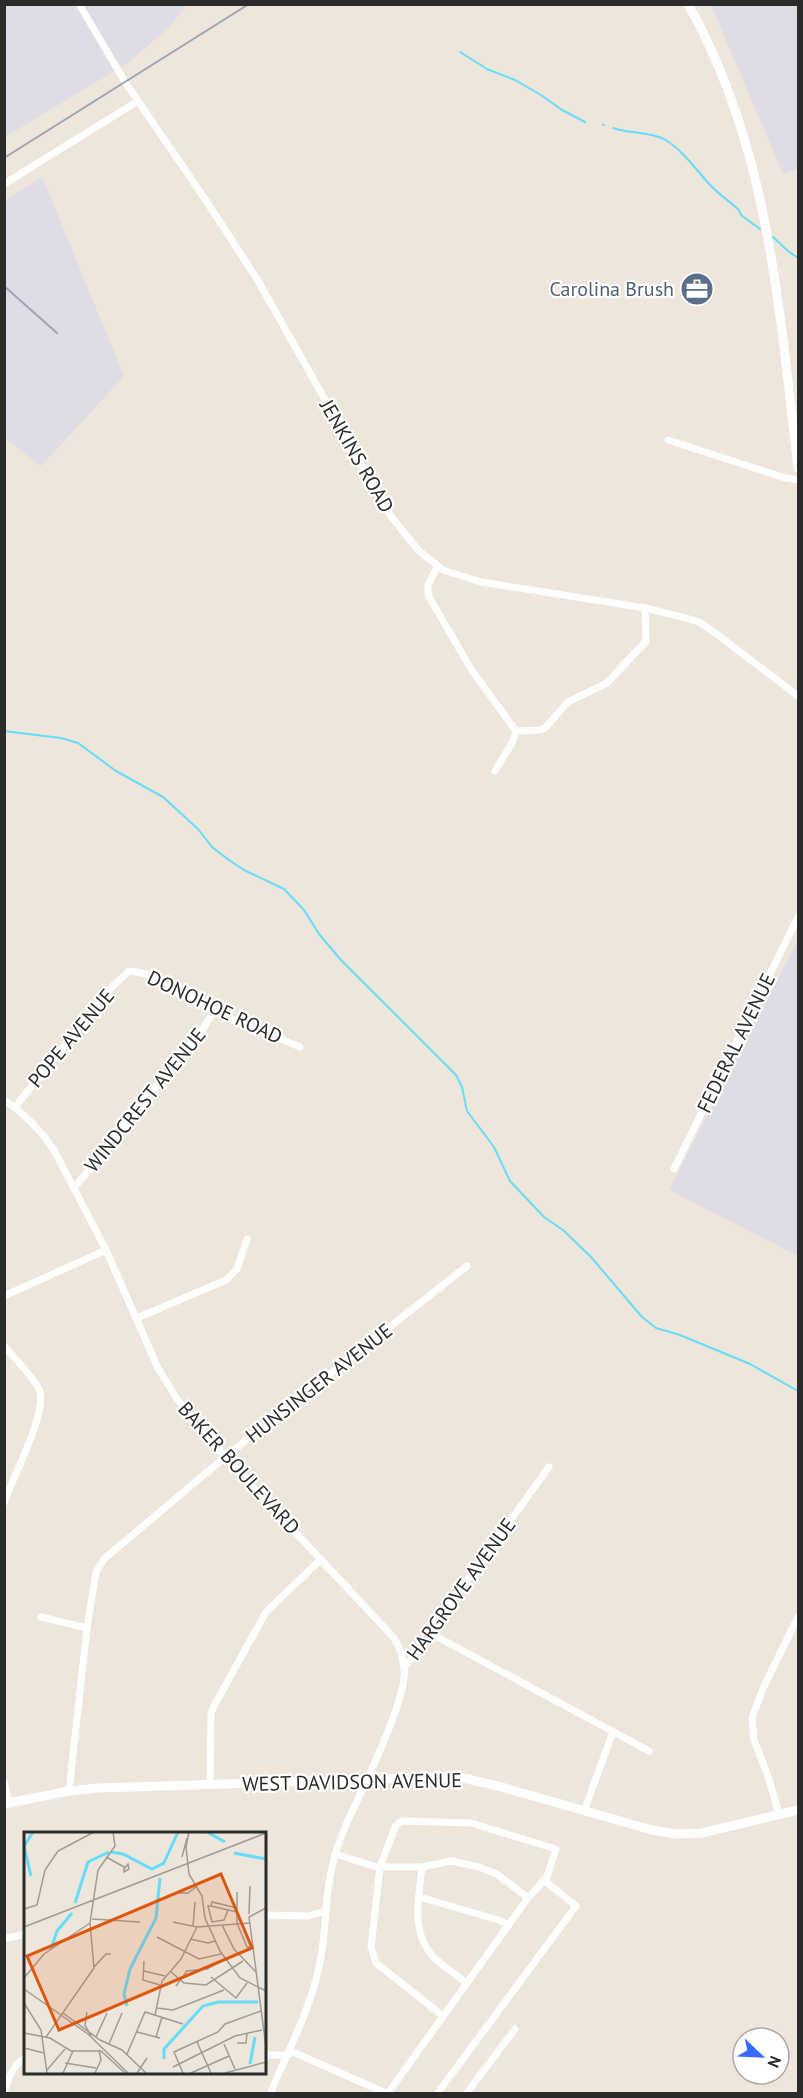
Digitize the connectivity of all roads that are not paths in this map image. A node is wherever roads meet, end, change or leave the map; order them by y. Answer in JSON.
{"nodes":[{"id":1,"x":79,"y":4,"type":"edge"},
{"id":2,"x":688,"y":4,"type":"edge"},
{"id":3,"x":138,"y":101,"type":"junction"},
{"id":4,"x":4,"y":184,"type":"edge"},
{"id":5,"x":668,"y":440,"type":"dead end"},
{"id":6,"x":798,"y":468,"type":"edge"},
{"id":7,"x":798,"y":480,"type":"edge"},
{"id":8,"x":437,"y":567,"type":"junction"},
{"id":9,"x":645,"y":608,"type":"junction"},
{"id":10,"x":798,"y":696,"type":"edge"},
{"id":11,"x":516,"y":731,"type":"junction"},
{"id":12,"x":495,"y":771,"type":"dead end"},
{"id":13,"x":798,"y":917,"type":"edge"},
{"id":14,"x":129,"y":971,"type":"joint"},
{"id":15,"x":214,"y":1010,"type":"junction"},
{"id":16,"x":300,"y":1047,"type":"dead end"},
{"id":17,"x":4,"y":1100,"type":"edge"},
{"id":18,"x":15,"y":1107,"type":"junction"},
{"id":19,"x":674,"y":1169,"type":"dead end"},
{"id":20,"x":74,"y":1188,"type":"junction"},
{"id":21,"x":247,"y":1239,"type":"dead end"},
{"id":22,"x":106,"y":1250,"type":"junction"},
{"id":23,"x":467,"y":1266,"type":"dead end"},
{"id":24,"x":4,"y":1296,"type":"edge"},
{"id":25,"x":137,"y":1318,"type":"junction"},
{"id":26,"x":4,"y":1346,"type":"edge"},
{"id":27,"x":225,"y":1457,"type":"junction"},
{"id":28,"x":549,"y":1467,"type":"dead end"},
{"id":29,"x":4,"y":1503,"type":"edge"},
{"id":30,"x":321,"y":1559,"type":"junction"},
{"id":31,"x":41,"y":1617,"type":"dead end"},
{"id":32,"x":798,"y":1617,"type":"edge"},
{"id":33,"x":87,"y":1628,"type":"junction"},
{"id":34,"x":430,"y":1633,"type":"junction"},
{"id":35,"x":404,"y":1668,"type":"junction"},
{"id":36,"x":613,"y":1732,"type":"junction"},
{"id":37,"x":649,"y":1751,"type":"dead end"},
{"id":38,"x":369,"y":1779,"type":"junction"},
{"id":39,"x":4,"y":1782,"type":"edge"},
{"id":40,"x":210,"y":1785,"type":"junction"},
{"id":41,"x":69,"y":1791,"type":"junction"},
{"id":42,"x":7,"y":1803,"type":"edge"},
{"id":43,"x":798,"y":1810,"type":"edge"},
{"id":44,"x":584,"y":1811,"type":"junction"},
{"id":45,"x":779,"y":1814,"type":"junction"},
{"id":46,"x":335,"y":1854,"type":"junction"},
{"id":47,"x":380,"y":1867,"type":"junction"},
{"id":48,"x":422,"y":1867,"type":"junction"},
{"id":49,"x":544,"y":1880,"type":"junction"},
{"id":50,"x":419,"y":1897,"type":"junction"},
{"id":51,"x":528,"y":1898,"type":"junction"},
{"id":52,"x":326,"y":1911,"type":"junction"},
{"id":53,"x":266,"y":1916,"type":"edge"},
{"id":54,"x":508,"y":1925,"type":"junction"},
{"id":55,"x":24,"y":1934,"type":"edge"},
{"id":56,"x":4,"y":1939,"type":"edge"},
{"id":57,"x":467,"y":1983,"type":"junction"},
{"id":58,"x":443,"y":2016,"type":"junction"},
{"id":59,"x":514,"y":2029,"type":"dead end"},
{"id":60,"x":266,"y":2055,"type":"edge"},
{"id":61,"x":286,"y":2055,"type":"junction"},
{"id":62,"x":24,"y":2059,"type":"edge"},
{"id":63,"x":4,"y":2092,"type":"edge"},
{"id":64,"x":388,"y":2093,"type":"edge"},
{"id":65,"x":270,"y":2094,"type":"edge"},
{"id":66,"x":437,"y":2094,"type":"edge"},
{"id":67,"x":466,"y":2094,"type":"edge"}],
"edges":[{"from":1,"to":3,"type":"street","name":"JENKINS ROAD"},
{"from":2,"to":6,"type":"street"},
{"from":3,"to":4,"type":"street"},
{"from":3,"to":8,"type":"street","name":"JENKINS ROAD"},
{"from":5,"to":7,"type":"street"},
{"from":8,"to":9,"type":"street","name":"JENKINS ROAD"},
{"from":8,"to":11,"type":"street"},
{"from":9,"to":10,"type":"street","name":"JENKINS ROAD"},
{"from":9,"to":11,"type":"street"},
{"from":11,"to":12,"type":"street"},
{"from":13,"to":19,"type":"street","name":"FEDERAL AVENUE"},
{"from":14,"to":15,"type":"street","name":"DONOHOE ROAD"},
{"from":14,"to":18,"type":"street","name":"POPE AVENUE"},
{"from":15,"to":16,"type":"street","name":"DONOHOE ROAD"},
{"from":15,"to":20,"type":"street","name":"WINDCREST AVENUE"},
{"from":17,"to":18,"type":"street","name":"BAKER BOULEVARD"},
{"from":18,"to":20,"type":"street","name":"BAKER BOULEVARD"},
{"from":20,"to":22,"type":"street","name":"BAKER BOULEVARD"},
{"from":21,"to":25,"type":"street"},
{"from":22,"to":24,"type":"street"},
{"from":22,"to":25,"type":"street","name":"BAKER BOULEVARD"},
{"from":23,"to":27,"type":"street","name":"HUNSINGER AVENUE"},
{"from":25,"to":27,"type":"street","name":"BAKER BOULEVARD"},
{"from":26,"to":29,"type":"street"},
{"from":27,"to":30,"type":"street","name":"BAKER BOULEVARD"},
{"from":27,"to":33,"type":"street","name":"HUNSINGER AVENUE"},
{"from":28,"to":34,"type":"street","name":"HARGROVE AVENUE"},
{"from":30,"to":35,"type":"street","name":"BAKER BOULEVARD"},
{"from":30,"to":40,"type":"street"},
{"from":31,"to":33,"type":"street"},
{"from":32,"to":45,"type":"street"},
{"from":33,"to":41,"type":"street","name":"HUNSINGER AVENUE"},
{"from":34,"to":35,"type":"street","name":"HARGROVE AVENUE"},
{"from":34,"to":36,"type":"street"},
{"from":35,"to":38,"type":"street","name":"HARGROVE AVENUE"},
{"from":36,"to":37,"type":"street"},
{"from":36,"to":44,"type":"street"},
{"from":38,"to":40,"type":"street","name":"WEST DAVIDSON AVENUE"},
{"from":38,"to":44,"type":"street","name":"WEST DAVIDSON AVENUE"},
{"from":38,"to":46,"type":"street","name":"HARGROVE AVENUE"},
{"from":39,"to":42,"type":"street"},
{"from":40,"to":41,"type":"street","name":"WEST DAVIDSON AVENUE"},
{"from":41,"to":42,"type":"street","name":"WEST DAVIDSON AVENUE"},
{"from":43,"to":45,"type":"street","name":"WEST DAVIDSON AVENUE"},
{"from":44,"to":45,"type":"street","name":"WEST DAVIDSON AVENUE"},
{"from":46,"to":47,"type":"street"},
{"from":46,"to":52,"type":"street","name":"HARGROVE AVENUE"},
{"from":47,"to":48,"type":"street"},
{"from":47,"to":49,"type":"street"},
{"from":47,"to":58,"type":"street"},
{"from":48,"to":50,"type":"street"},
{"from":48,"to":51,"type":"street"},
{"from":49,"to":51,"type":"street"},
{"from":49,"to":66,"type":"street"},
{"from":50,"to":54,"type":"street"},
{"from":50,"to":57,"type":"street"},
{"from":51,"to":54,"type":"street"},
{"from":52,"to":53,"type":"street"},
{"from":52,"to":61,"type":"street","name":"HARGROVE AVENUE"},
{"from":54,"to":57,"type":"street"},
{"from":55,"to":56,"type":"street"},
{"from":57,"to":58,"type":"street"},
{"from":58,"to":64,"type":"street"},
{"from":59,"to":67,"type":"street"},
{"from":60,"to":61,"type":"street"},
{"from":61,"to":64,"type":"street"},
{"from":61,"to":65,"type":"street","name":"HARGROVE AVENUE"},
{"from":62,"to":63,"type":"street"}]}
